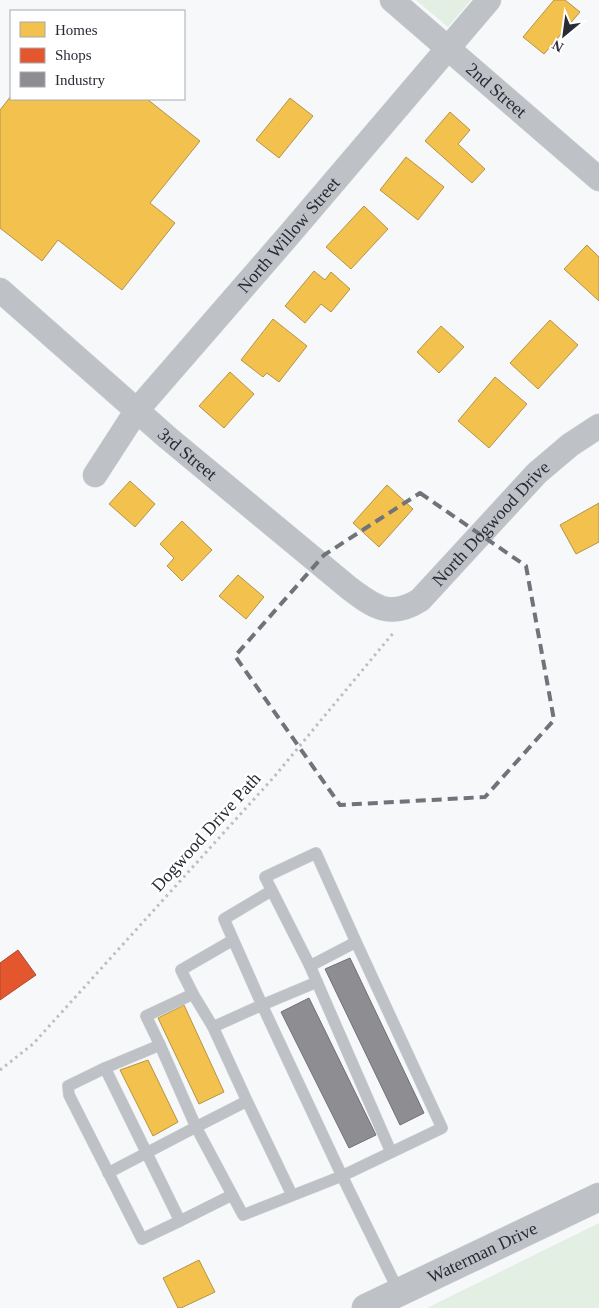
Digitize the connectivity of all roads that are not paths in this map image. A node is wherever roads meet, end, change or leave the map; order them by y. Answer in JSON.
{"nodes":[{"id":1,"x":392,"y":0,"type":"edge"},
{"id":2,"x":489,"y":0,"type":"edge"},
{"id":3,"x":448,"y":47,"type":"junction"},
{"id":4,"x":599,"y":180,"type":"edge"},
{"id":5,"x":0,"y":290,"type":"edge"},
{"id":6,"x":136,"y":410,"type":"junction"},
{"id":7,"x":599,"y":426,"type":"edge"},
{"id":8,"x":95,"y":475,"type":"dead end"},
{"id":9,"x":382,"y":609,"type":"joint"},
{"id":10,"x":271,"y":890,"type":"junction"},
{"id":11,"x":233,"y":940,"type":"junction"},
{"id":12,"x":356,"y":942,"type":"junction"},
{"id":13,"x":310,"y":966,"type":"junction"},
{"id":14,"x":317,"y":982,"type":"junction"},
{"id":15,"x":193,"y":994,"type":"junction"},
{"id":16,"x":262,"y":1006,"type":"junction"},
{"id":17,"x":213,"y":1028,"type":"junction"},
{"id":18,"x":160,"y":1045,"type":"junction"},
{"id":19,"x":105,"y":1068,"type":"junction"},
{"id":20,"x":247,"y":1101,"type":"junction"},
{"id":21,"x":196,"y":1127,"type":"junction"},
{"id":22,"x":391,"y":1152,"type":"junction"},
{"id":23,"x":146,"y":1153,"type":"junction"},
{"id":24,"x":108,"y":1173,"type":"junction"},
{"id":25,"x":342,"y":1176,"type":"junction"},
{"id":26,"x":292,"y":1194,"type":"junction"},
{"id":27,"x":232,"y":1195,"type":"junction"},
{"id":28,"x":599,"y":1198,"type":"edge"},
{"id":29,"x":180,"y":1221,"type":"junction"},
{"id":30,"x":399,"y":1292,"type":"junction"},
{"id":31,"x":366,"y":1308,"type":"edge"}],
"edges":[{"from":1,"to":3,"type":"street","name":"2nd Street"},
{"from":2,"to":3,"type":"street","name":"North Willow Street"},
{"from":3,"to":4,"type":"street","name":"2nd Street"},
{"from":3,"to":6,"type":"street","name":"North Willow Street"},
{"from":5,"to":6,"type":"street","name":"3rd Street"},
{"from":6,"to":8,"type":"street","name":"North Willow Street"},
{"from":6,"to":9,"type":"street","name":"3rd Street"},
{"from":7,"to":9,"type":"street","name":"North Dogwood Drive"},
{"from":10,"to":11,"type":"lane"},
{"from":10,"to":12,"type":"lane"},
{"from":10,"to":13,"type":"lane"},
{"from":11,"to":15,"type":"lane"},
{"from":11,"to":16,"type":"lane"},
{"from":12,"to":13,"type":"lane"},
{"from":12,"to":22,"type":"lane"},
{"from":13,"to":14,"type":"lane"},
{"from":14,"to":16,"type":"lane"},
{"from":14,"to":22,"type":"lane"},
{"from":15,"to":17,"type":"lane"},
{"from":15,"to":18,"type":"lane"},
{"from":16,"to":17,"type":"lane"},
{"from":16,"to":25,"type":"lane"},
{"from":17,"to":20,"type":"lane"},
{"from":18,"to":19,"type":"lane"},
{"from":18,"to":21,"type":"lane"},
{"from":19,"to":23,"type":"lane"},
{"from":19,"to":24,"type":"lane"},
{"from":20,"to":21,"type":"lane"},
{"from":20,"to":26,"type":"lane"},
{"from":21,"to":23,"type":"lane"},
{"from":21,"to":27,"type":"lane"},
{"from":22,"to":25,"type":"lane"},
{"from":23,"to":24,"type":"lane"},
{"from":23,"to":29,"type":"lane"},
{"from":24,"to":29,"type":"lane"},
{"from":25,"to":26,"type":"lane"},
{"from":25,"to":30,"type":"lane"},
{"from":26,"to":27,"type":"lane"},
{"from":27,"to":29,"type":"lane"},
{"from":28,"to":30,"type":"street","name":"Waterman Drive"},
{"from":30,"to":31,"type":"street","name":"Waterman Drive"}]}
